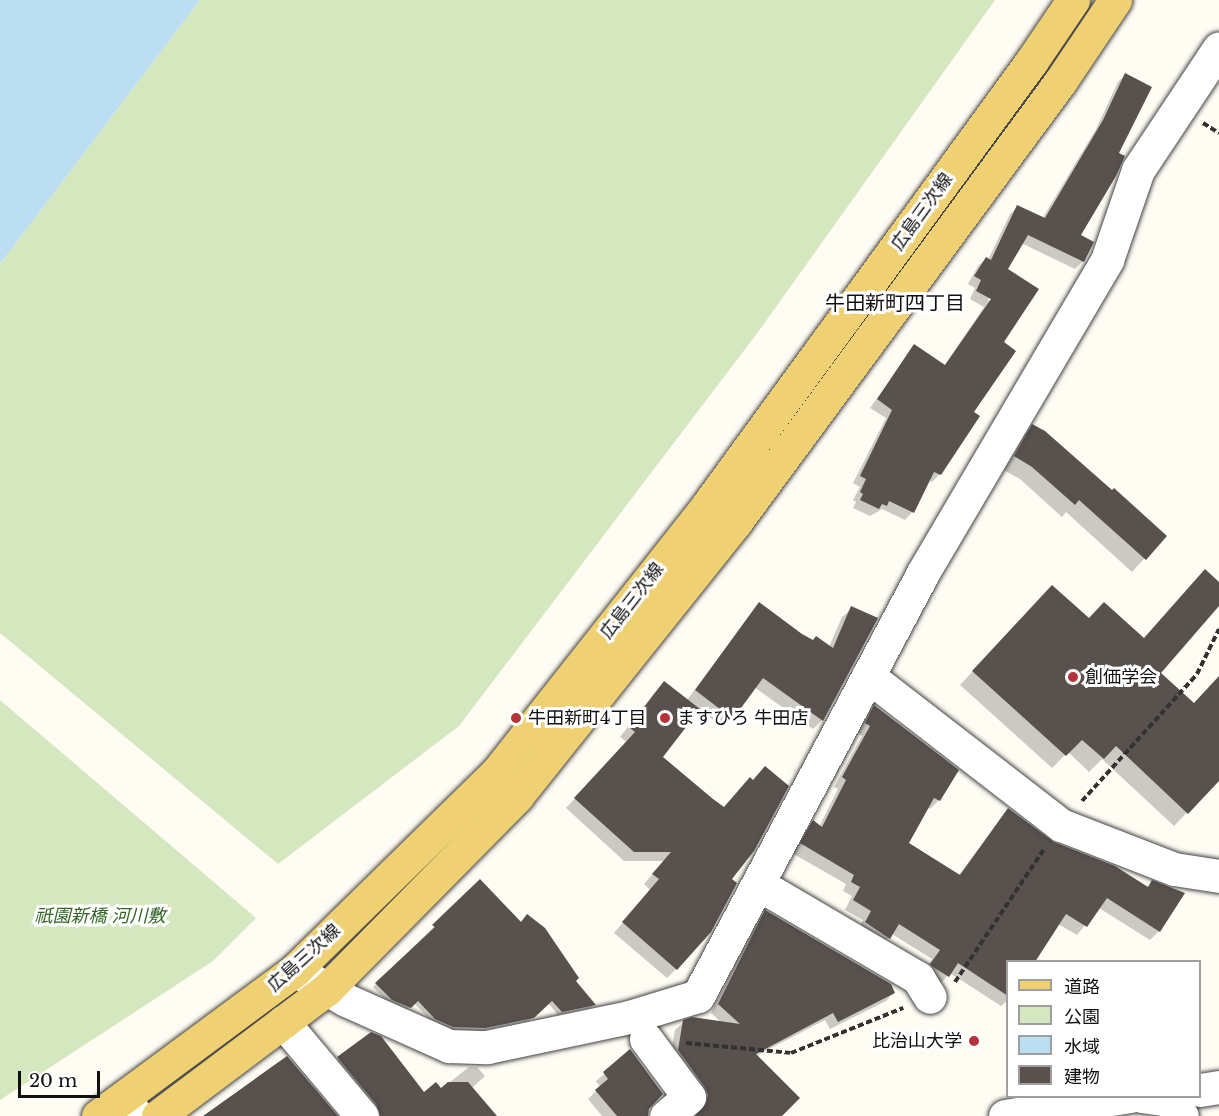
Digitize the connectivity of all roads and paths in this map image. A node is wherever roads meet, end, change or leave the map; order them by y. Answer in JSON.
{"nodes":[{"id":1,"x":1073,"y":0,"type":"edge"},
{"id":2,"x":1115,"y":0,"type":"edge"},
{"id":3,"x":1219,"y":48,"type":"edge"},
{"id":4,"x":1219,"y":629,"type":"edge"},
{"id":5,"x":868,"y":676,"type":"junction"},
{"id":6,"x":1069,"y":816,"type":"junction"},
{"id":7,"x":1219,"y":876,"type":"edge"},
{"id":8,"x":758,"y":884,"type":"junction"},
{"id":9,"x":296,"y":970,"type":"junction"},
{"id":10,"x":327,"y":989,"type":"junction"},
{"id":11,"x":930,"y":997,"type":"junction"},
{"id":12,"x":283,"y":1022,"type":"junction"},
{"id":13,"x":646,"y":1039,"type":"joint"},
{"id":14,"x":1219,"y":1087,"type":"edge"},
{"id":15,"x":1201,"y":1090,"type":"edge"},
{"id":16,"x":1118,"y":1098,"type":"edge"},
{"id":17,"x":131,"y":1107,"type":"edge"},
{"id":18,"x":98,"y":1116,"type":"edge"},
{"id":19,"x":158,"y":1116,"type":"edge"},
{"id":20,"x":362,"y":1116,"type":"edge"},
{"id":21,"x":666,"y":1116,"type":"edge"},
{"id":22,"x":1005,"y":1116,"type":"edge"}],
"edges":[{"from":1,"to":9,"type":"main road","name":"広島三次線"},
{"from":2,"to":10,"type":"main road","name":"広島三次線"},
{"from":3,"to":5,"type":"street"},
{"from":4,"to":6,"type":"path"},
{"from":5,"to":6,"type":"street"},
{"from":5,"to":8,"type":"street"},
{"from":6,"to":7,"type":"street"},
{"from":6,"to":11,"type":"path"},
{"from":8,"to":10,"type":"street"},
{"from":8,"to":11,"type":"street"},
{"from":9,"to":10,"type":"street"},
{"from":9,"to":17,"type":"main road","name":"広島三次線"},
{"from":10,"to":12,"type":"main road","name":"広島三次線"},
{"from":11,"to":13,"type":"path"},
{"from":12,"to":19,"type":"main road","name":"広島三次線"},
{"from":12,"to":20,"type":"street"},
{"from":13,"to":21,"type":"street"},
{"from":14,"to":15,"type":"street"},
{"from":16,"to":22,"type":"street"},
{"from":17,"to":18,"type":"main road","name":"広島三次線"}]}
